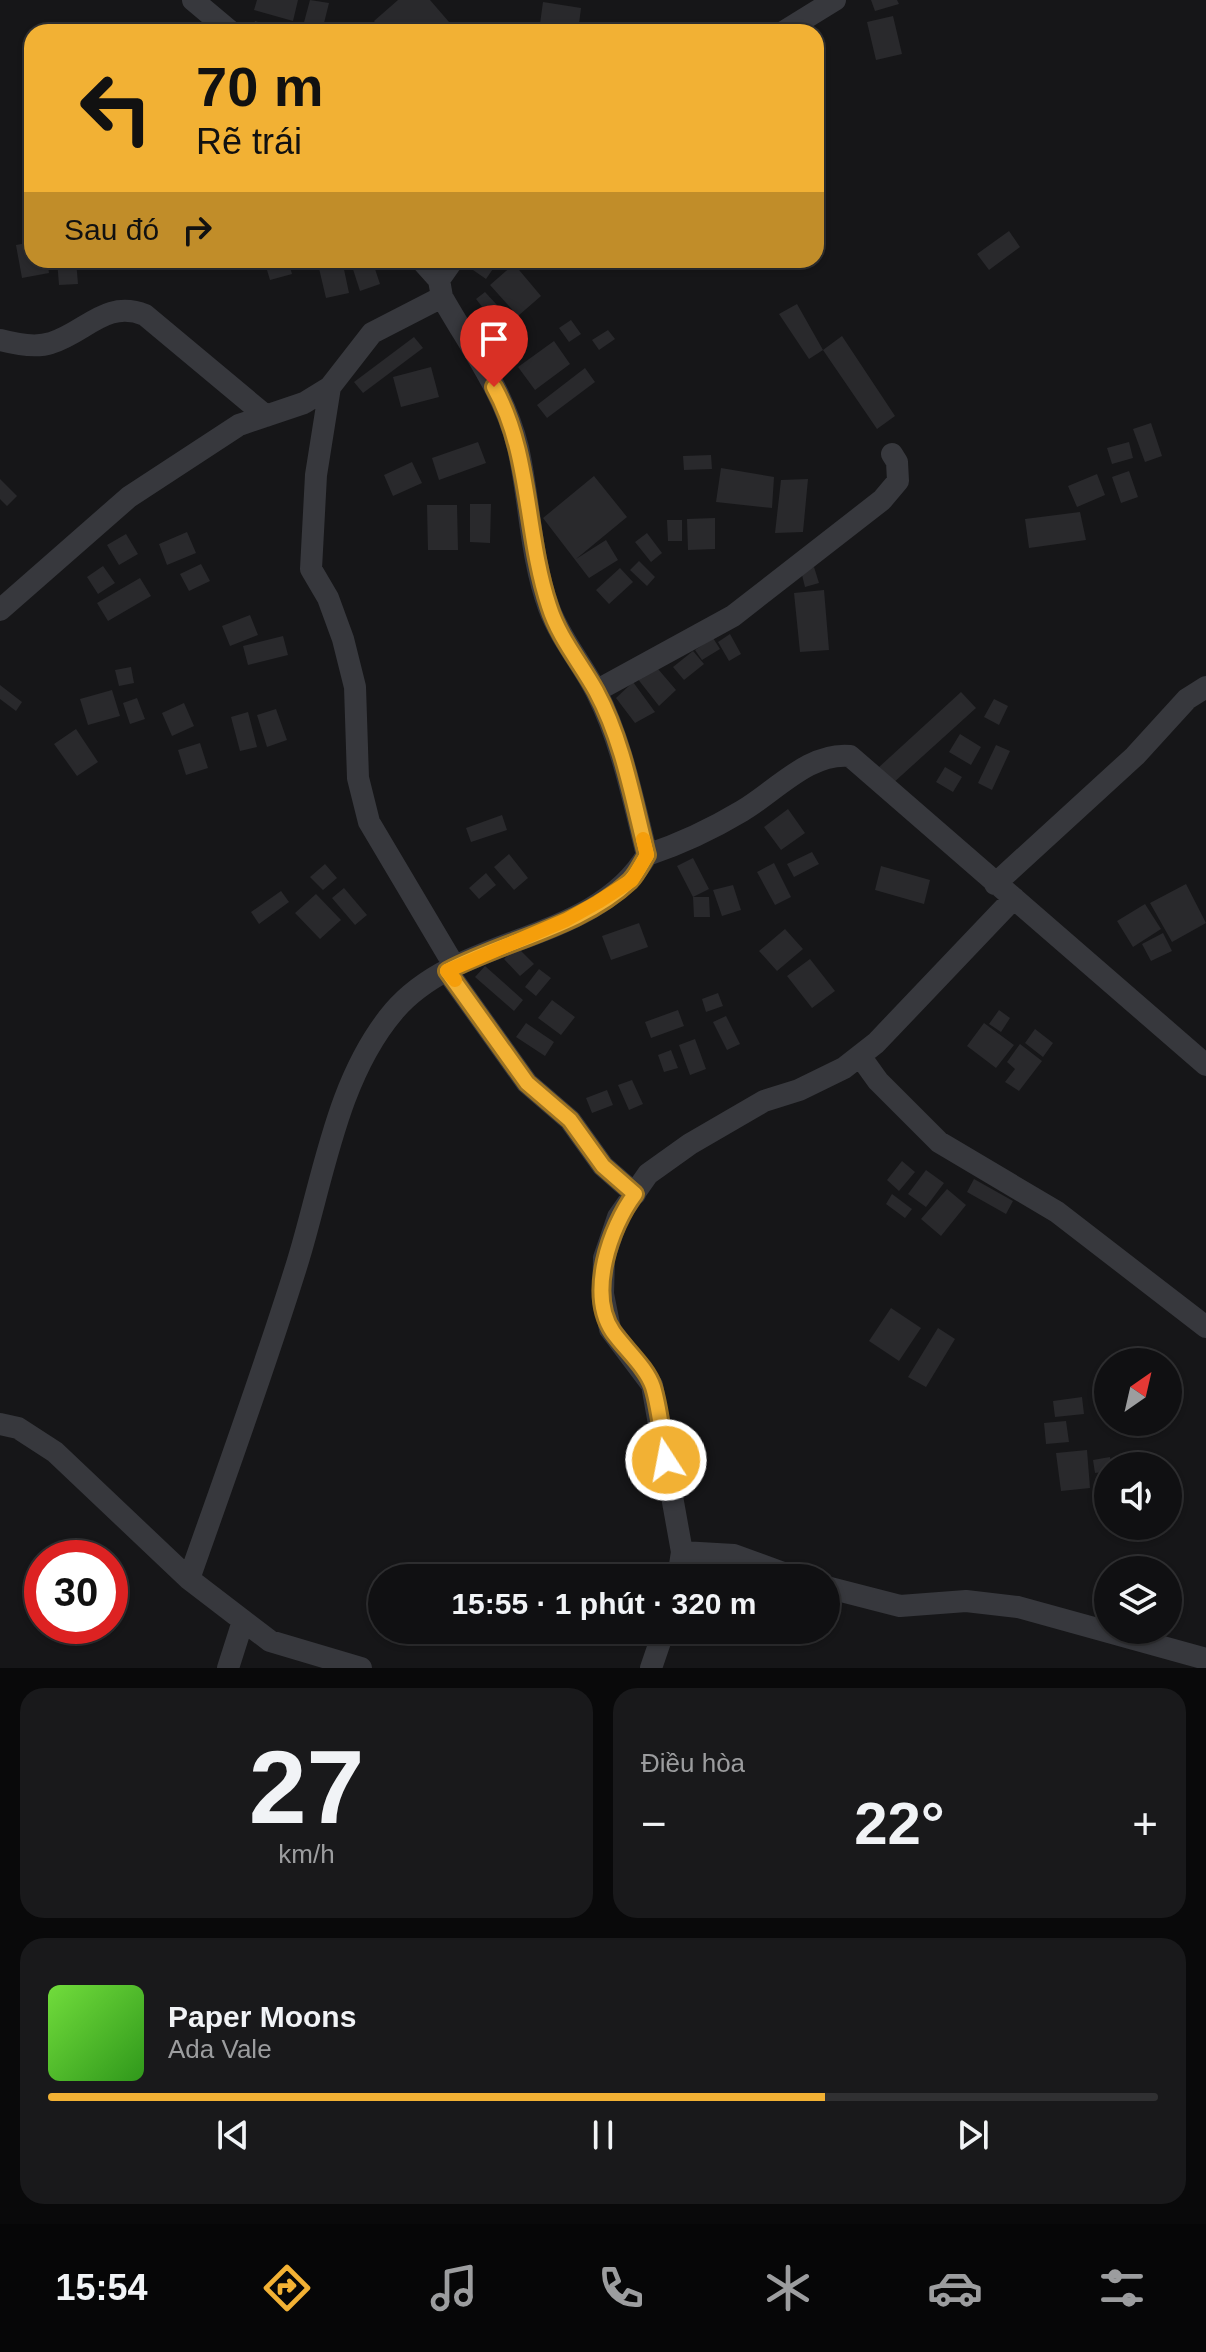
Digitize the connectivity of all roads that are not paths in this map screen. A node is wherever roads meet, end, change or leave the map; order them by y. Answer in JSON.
{"nodes":[{"id":1,"x":193,"y":0,"type":"edge"},
{"id":2,"x":835,"y":0,"type":"edge"},
{"id":3,"x":222,"y":24,"type":"edge"},
{"id":4,"x":796,"y":24,"type":"edge"},
{"id":5,"x":426,"y":268,"type":"edge"},
{"id":6,"x":449,"y":268,"type":"edge"},
{"id":7,"x":440,"y":288,"type":"junction"},
{"id":8,"x":0,"y":340,"type":"edge"},
{"id":9,"x":330,"y":387,"type":"junction"},
{"id":10,"x":266,"y":416,"type":"junction"},
{"id":11,"x":892,"y":454,"type":"dead end"},
{"id":12,"x":0,"y":610,"type":"edge"},
{"id":13,"x":1206,"y":687,"type":"edge"},
{"id":14,"x":596,"y":691,"type":"junction"},
{"id":15,"x":647,"y":855,"type":"junction"},
{"id":16,"x":995,"y":884,"type":"junction"},
{"id":17,"x":1014,"y":898,"type":"junction"},
{"id":18,"x":451,"y":969,"type":"junction"},
{"id":19,"x":860,"y":1056,"type":"junction"},
{"id":20,"x":1206,"y":1065,"type":"edge"},
{"id":21,"x":635,"y":1194,"type":"junction"},
{"id":22,"x":1206,"y":1327,"type":"edge"},
{"id":23,"x":0,"y":1424,"type":"edge"},
{"id":24,"x":682,"y":1552,"type":"junction"},
{"id":25,"x":680,"y":1564,"type":"edge"},
{"id":26,"x":759,"y":1564,"type":"edge"},
{"id":27,"x":189,"y":1579,"type":"junction"},
{"id":28,"x":840,"y":1591,"type":"edge"},
{"id":29,"x":243,"y":1621,"type":"junction"},
{"id":30,"x":659,"y":1644,"type":"edge"},
{"id":31,"x":1206,"y":1659,"type":"edge"},
{"id":32,"x":228,"y":1668,"type":"edge"},
{"id":33,"x":361,"y":1668,"type":"edge"},
{"id":34,"x":651,"y":1668,"type":"edge"}],
"edges":[{"from":1,"to":3,"type":"street"},
{"from":2,"to":4,"type":"street"},
{"from":5,"to":7,"type":"street"},
{"from":6,"to":7,"type":"street"},
{"from":7,"to":9,"type":"street"},
{"from":7,"to":14,"type":"street"},
{"from":8,"to":10,"type":"street"},
{"from":9,"to":10,"type":"street"},
{"from":9,"to":18,"type":"street"},
{"from":10,"to":12,"type":"street"},
{"from":11,"to":14,"type":"street"},
{"from":13,"to":16,"type":"street"},
{"from":14,"to":15,"type":"street"},
{"from":15,"to":16,"type":"street"},
{"from":15,"to":18,"type":"street"},
{"from":16,"to":17,"type":"street"},
{"from":17,"to":19,"type":"street"},
{"from":17,"to":20,"type":"street"},
{"from":18,"to":21,"type":"street"},
{"from":18,"to":27,"type":"street"},
{"from":19,"to":21,"type":"street"},
{"from":19,"to":22,"type":"street"},
{"from":21,"to":24,"type":"street"},
{"from":23,"to":27,"type":"street"},
{"from":24,"to":25,"type":"street"},
{"from":24,"to":26,"type":"street"},
{"from":27,"to":29,"type":"street"},
{"from":28,"to":31,"type":"street"},
{"from":29,"to":32,"type":"street"},
{"from":29,"to":33,"type":"street"},
{"from":30,"to":34,"type":"street"}]}
